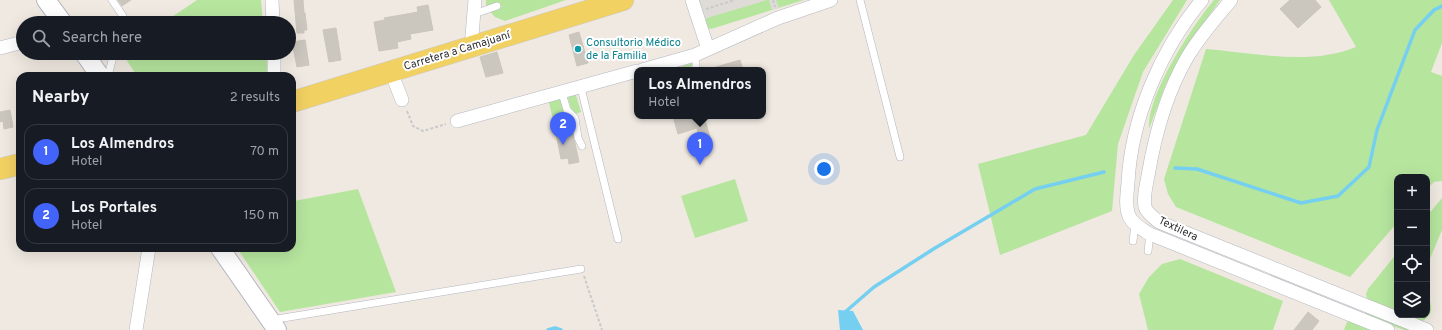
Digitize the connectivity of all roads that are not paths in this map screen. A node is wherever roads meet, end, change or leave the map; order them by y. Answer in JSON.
{"nodes":[{"id":1,"x":46,"y":0,"type":"edge"},
{"id":2,"x":112,"y":0,"type":"edge"},
{"id":3,"x":272,"y":0,"type":"edge"},
{"id":4,"x":475,"y":0,"type":"edge"},
{"id":5,"x":623,"y":0,"type":"edge"},
{"id":6,"x":831,"y":0,"type":"edge"},
{"id":7,"x":860,"y":0,"type":"edge"},
{"id":8,"x":1202,"y":0,"type":"edge"},
{"id":9,"x":1231,"y":0,"type":"edge"},
{"id":10,"x":497,"y":6,"type":"dead end"},
{"id":11,"x":694,"y":6,"type":"edge"},
{"id":12,"x":474,"y":14,"type":"junction"},
{"id":13,"x":58,"y":16,"type":"edge"},
{"id":14,"x":123,"y":16,"type":"edge"},
{"id":15,"x":273,"y":16,"type":"edge"},
{"id":16,"x":16,"y":44,"type":"edge"},
{"id":17,"x":471,"y":47,"type":"junction"},
{"id":18,"x":0,"y":48,"type":"edge"},
{"id":19,"x":708,"y":49,"type":"junction"},
{"id":20,"x":695,"y":54,"type":"junction"},
{"id":21,"x":89,"y":60,"type":"edge"},
{"id":22,"x":112,"y":60,"type":"edge"},
{"id":23,"x":274,"y":60,"type":"edge"},
{"id":24,"x":652,"y":67,"type":"edge"},
{"id":25,"x":696,"y":67,"type":"edge"},
{"id":26,"x":97,"y":72,"type":"edge"},
{"id":27,"x":109,"y":72,"type":"edge"},
{"id":28,"x":274,"y":72,"type":"edge"},
{"id":29,"x":391,"y":72,"type":"junction"},
{"id":30,"x":634,"y":73,"type":"edge"},
{"id":31,"x":581,"y":88,"type":"junction"},
{"id":32,"x":562,"y":93,"type":"junction"},
{"id":33,"x":402,"y":100,"type":"road end"},
{"id":34,"x":296,"y":101,"type":"edge"},
{"id":35,"x":457,"y":121,"type":"road end"},
{"id":36,"x":582,"y":146,"type":"dead end"},
{"id":37,"x":900,"y":157,"type":"dead end"},
{"id":38,"x":16,"y":165,"type":"edge"},
{"id":39,"x":0,"y":169,"type":"edge"},
{"id":40,"x":1144,"y":196,"type":"junction"},
{"id":41,"x":1127,"y":204,"type":"junction"},
{"id":42,"x":1159,"y":222,"type":"junction"},
{"id":43,"x":1135,"y":225,"type":"junction"},
{"id":44,"x":1150,"y":234,"type":"junction"},
{"id":45,"x":618,"y":239,"type":"dead end"},
{"id":46,"x":1133,"y":241,"type":"dead end"},
{"id":47,"x":1148,"y":251,"type":"dead end"},
{"id":48,"x":148,"y":252,"type":"edge"},
{"id":49,"x":223,"y":252,"type":"edge"},
{"id":50,"x":582,"y":269,"type":"road end"},
{"id":51,"x":274,"y":325,"type":"edge"},
{"id":52,"x":136,"y":330,"type":"edge"},
{"id":53,"x":1388,"y":330,"type":"edge"},
{"id":54,"x":1427,"y":330,"type":"edge"}],
"edges":[{"from":1,"to":13,"type":"street"},
{"from":2,"to":14,"type":"lane"},
{"from":3,"to":15,"type":"street"},
{"from":4,"to":12,"type":"street"},
{"from":5,"to":17,"type":"main road","name":"Carretera a Camajuaní"},
{"from":6,"to":19,"type":"street"},
{"from":7,"to":37,"type":"lane"},
{"from":8,"to":41,"type":"street"},
{"from":9,"to":40,"type":"street","name":"Textilera"},
{"from":10,"to":12,"type":"lane"},
{"from":11,"to":19,"type":"street"},
{"from":12,"to":17,"type":"street"},
{"from":16,"to":18,"type":"street"},
{"from":17,"to":29,"type":"main road","name":"Carretera a Camajuaní"},
{"from":19,"to":20,"type":"street"},
{"from":20,"to":24,"type":"street"},
{"from":20,"to":25,"type":"lane"},
{"from":21,"to":26,"type":"street"},
{"from":22,"to":27,"type":"lane"},
{"from":23,"to":28,"type":"street"},
{"from":29,"to":33,"type":"street"},
{"from":29,"to":34,"type":"main road","name":"Carretera a Camajuaní"},
{"from":30,"to":31,"type":"street"},
{"from":31,"to":32,"type":"street"},
{"from":31,"to":45,"type":"lane"},
{"from":32,"to":35,"type":"street"},
{"from":32,"to":36,"type":"lane"},
{"from":38,"to":39,"type":"main road"},
{"from":40,"to":41,"type":"street"},
{"from":40,"to":42,"type":"street","name":"Textilera"},
{"from":41,"to":43,"type":"street"},
{"from":42,"to":44,"type":"street"},
{"from":42,"to":54,"type":"street","name":"Textilera"},
{"from":43,"to":44,"type":"street","name":"Textilera"},
{"from":43,"to":46,"type":"lane"},
{"from":44,"to":47,"type":"lane"},
{"from":44,"to":53,"type":"street","name":"Textilera"},
{"from":48,"to":52,"type":"street"},
{"from":49,"to":51,"type":"street"},
{"from":50,"to":51,"type":"lane"}]}
